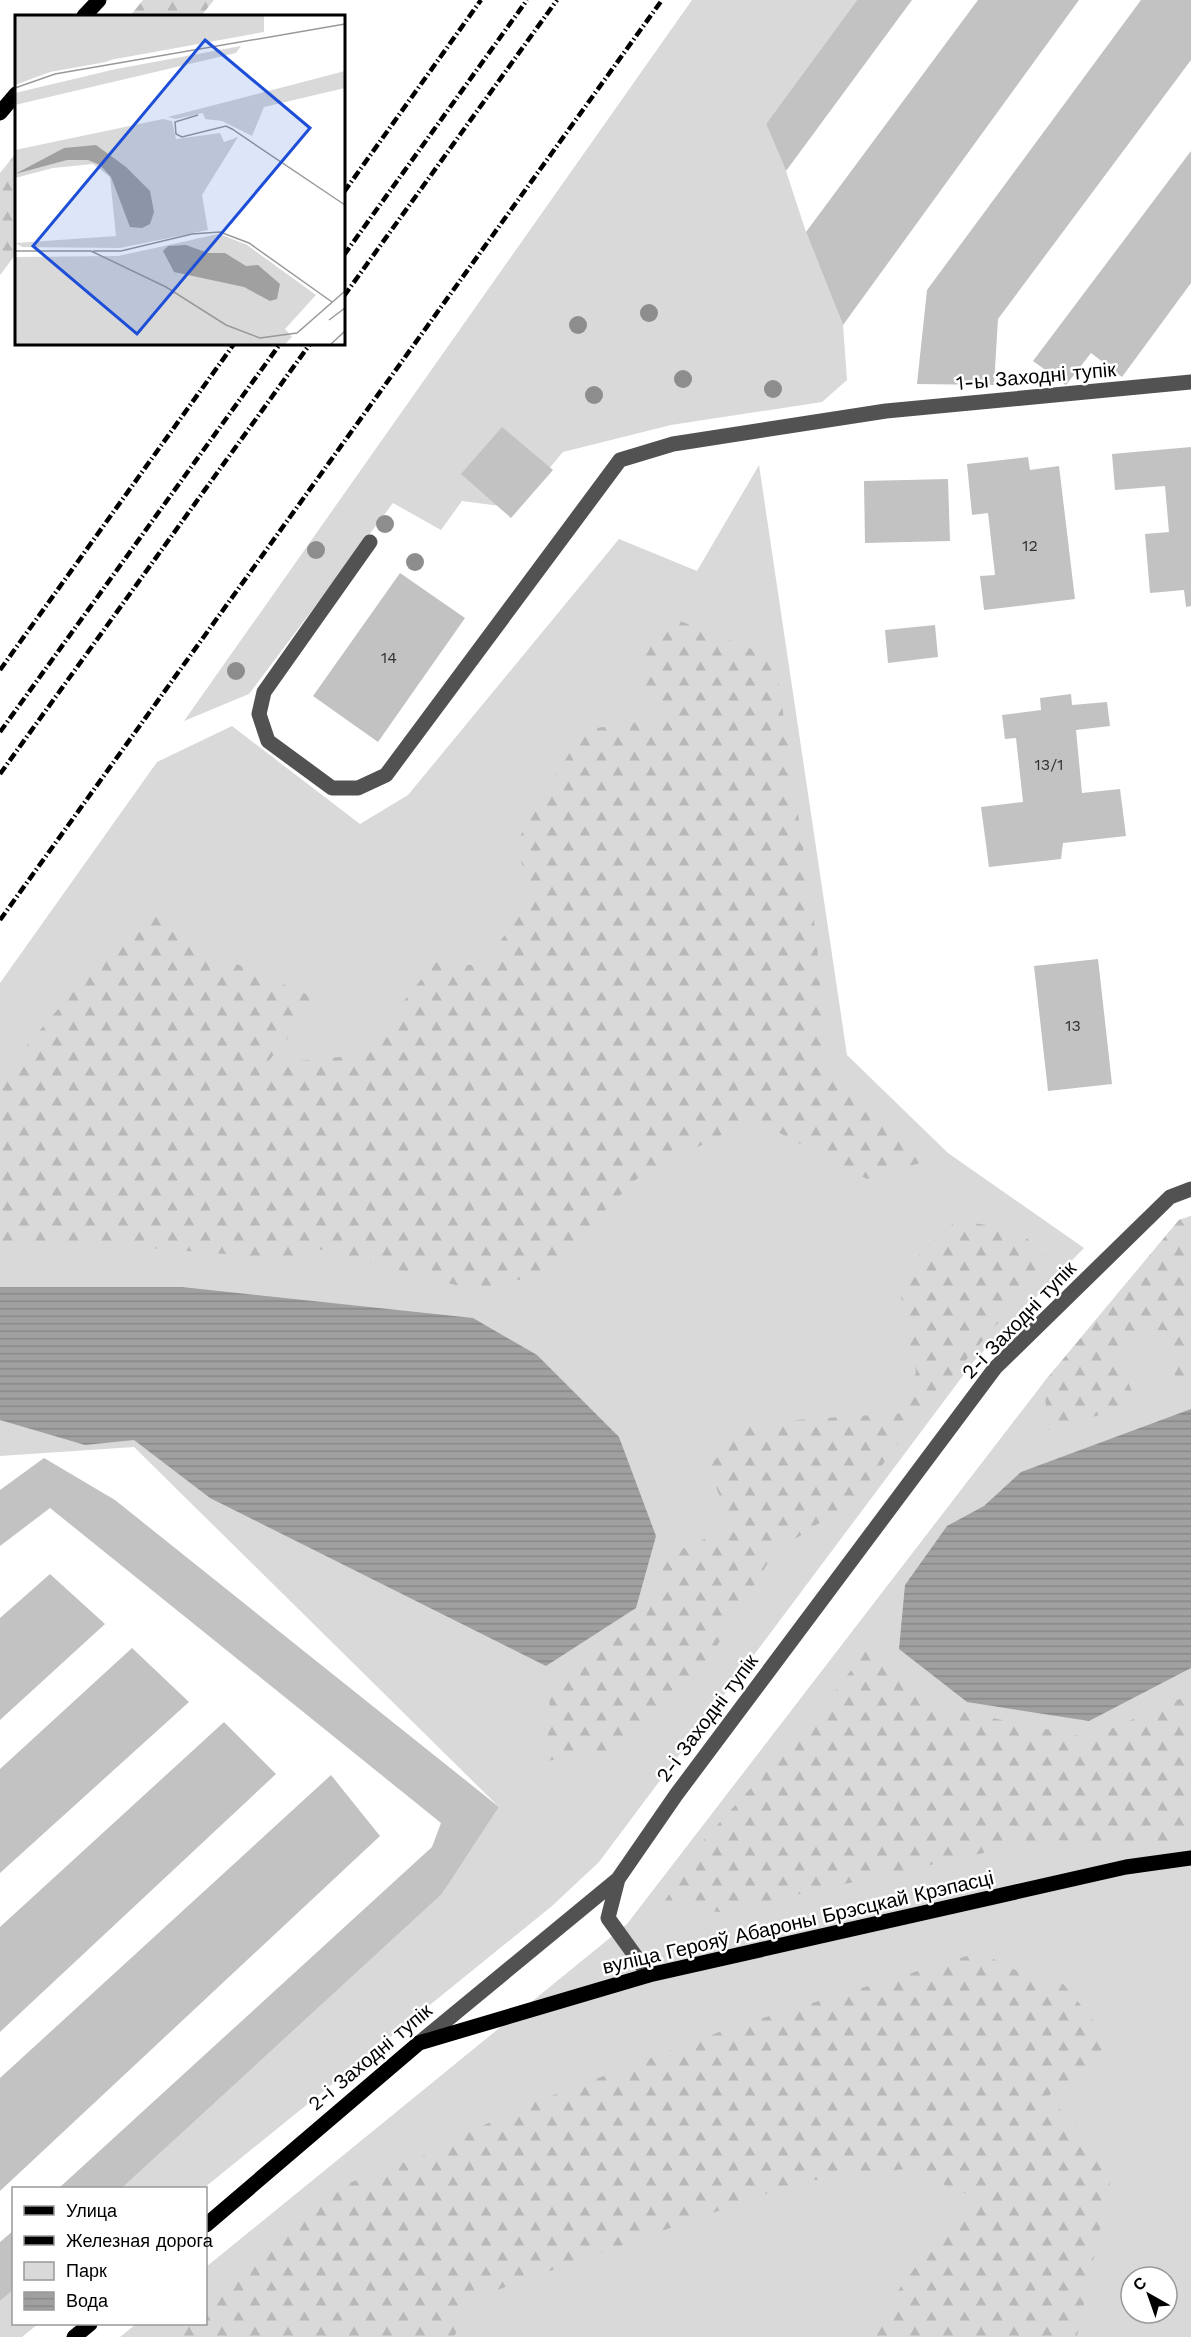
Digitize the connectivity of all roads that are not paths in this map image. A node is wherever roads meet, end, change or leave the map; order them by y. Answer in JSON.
{"nodes":[{"id":1,"x":99,"y":0,"type":"edge"},
{"id":2,"x":85,"y":15,"type":"edge"},
{"id":3,"x":15,"y":95,"type":"edge"},
{"id":4,"x":0,"y":113,"type":"edge"},
{"id":5,"x":1191,"y":382,"type":"edge"},
{"id":6,"x":370,"y":542,"type":"dead end"},
{"id":7,"x":1191,"y":1190,"type":"edge"},
{"id":8,"x":1191,"y":1858,"type":"edge"},
{"id":9,"x":618,"y":1879,"type":"junction"},
{"id":10,"x":649,"y":1975,"type":"junction"},
{"id":11,"x":419,"y":2043,"type":"junction"},
{"id":12,"x":207,"y":2224,"type":"edge"},
{"id":13,"x":89,"y":2325,"type":"edge"},
{"id":14,"x":74,"y":2337,"type":"edge"}],
"edges":[{"from":1,"to":2,"type":"main road"},
{"from":3,"to":4,"type":"main road"},
{"from":5,"to":6,"type":"street","name":"1-ы Заходні тупік"},
{"from":7,"to":9,"type":"street","name":"2-і Заходні тупік"},
{"from":8,"to":10,"type":"main road","name":"вуліца Герояў Абароны Брэсцкай Крэпасці"},
{"from":9,"to":10,"type":"street"},
{"from":9,"to":11,"type":"street","name":"2-і Заходні тупік"},
{"from":10,"to":11,"type":"main road","name":"вуліца Герояў Абароны Брэсцкай Крэпасці"},
{"from":11,"to":12,"type":"main road","name":"2-і Заходні тупік"},
{"from":13,"to":14,"type":"main road"}]}
